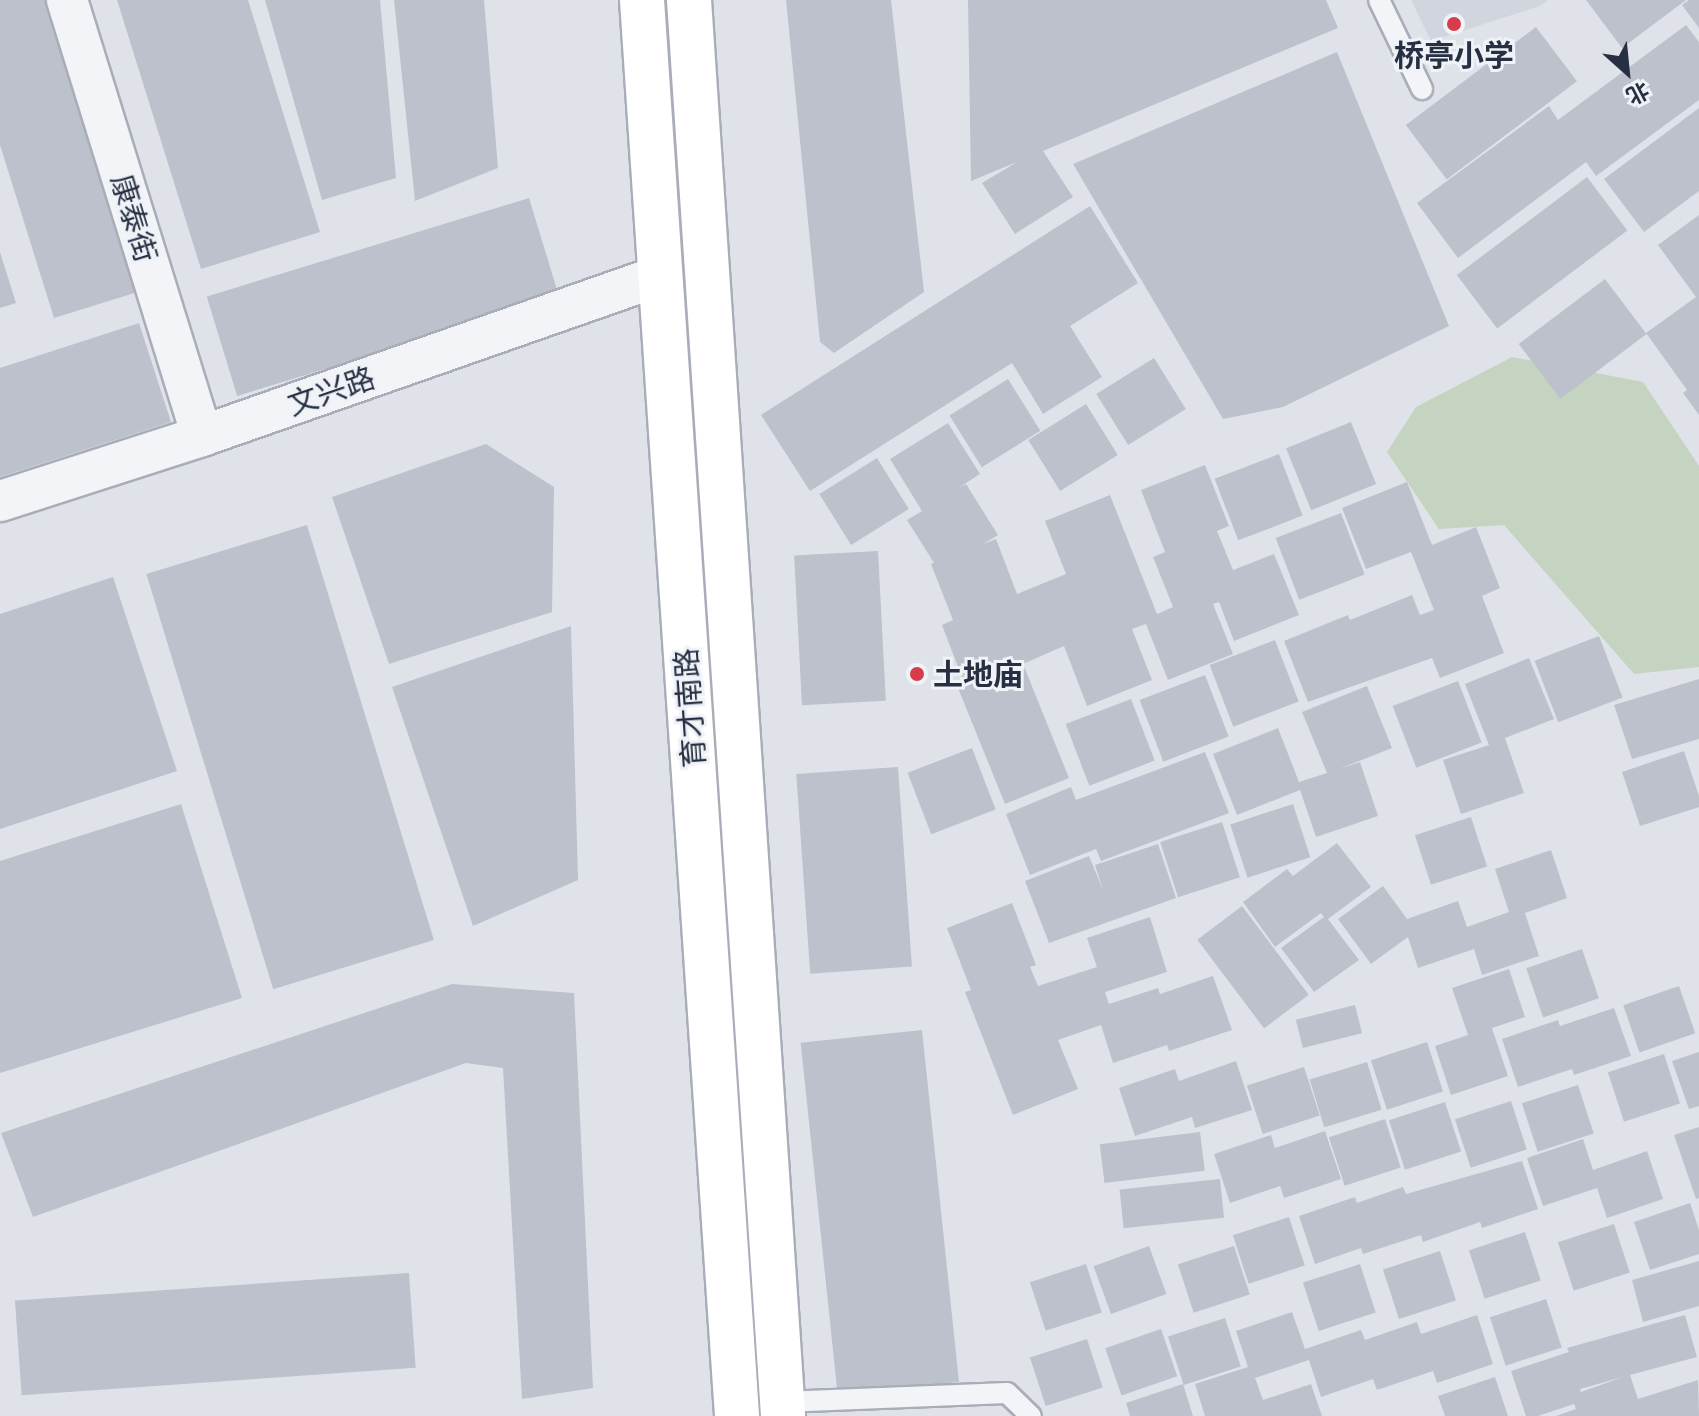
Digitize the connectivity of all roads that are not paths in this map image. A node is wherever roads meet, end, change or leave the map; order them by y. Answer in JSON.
{"nodes":[{"id":1,"x":67,"y":0,"type":"edge"},
{"id":2,"x":642,"y":0,"type":"edge"},
{"id":3,"x":689,"y":0,"type":"edge"},
{"id":4,"x":1379,"y":0,"type":"edge"},
{"id":5,"x":1422,"y":89,"type":"dead end"},
{"id":6,"x":661,"y":275,"type":"junction"},
{"id":7,"x":202,"y":436,"type":"junction"},
{"id":8,"x":0,"y":501,"type":"edge"},
{"id":9,"x":782,"y":1409,"type":"edge"},
{"id":10,"x":737,"y":1416,"type":"edge"},
{"id":11,"x":1031,"y":1416,"type":"edge"}],
"edges":[{"from":1,"to":7,"type":"street","name":"康泰街"},
{"from":2,"to":6,"type":"street","name":"育才南路"},
{"from":3,"to":9,"type":"street","name":"育才南路"},
{"from":4,"to":5,"type":"lane"},
{"from":6,"to":7,"type":"street","name":"文兴路"},
{"from":6,"to":10,"type":"street","name":"育才南路"},
{"from":7,"to":8,"type":"street","name":"文兴路"},
{"from":9,"to":11,"type":"lane"}]}
